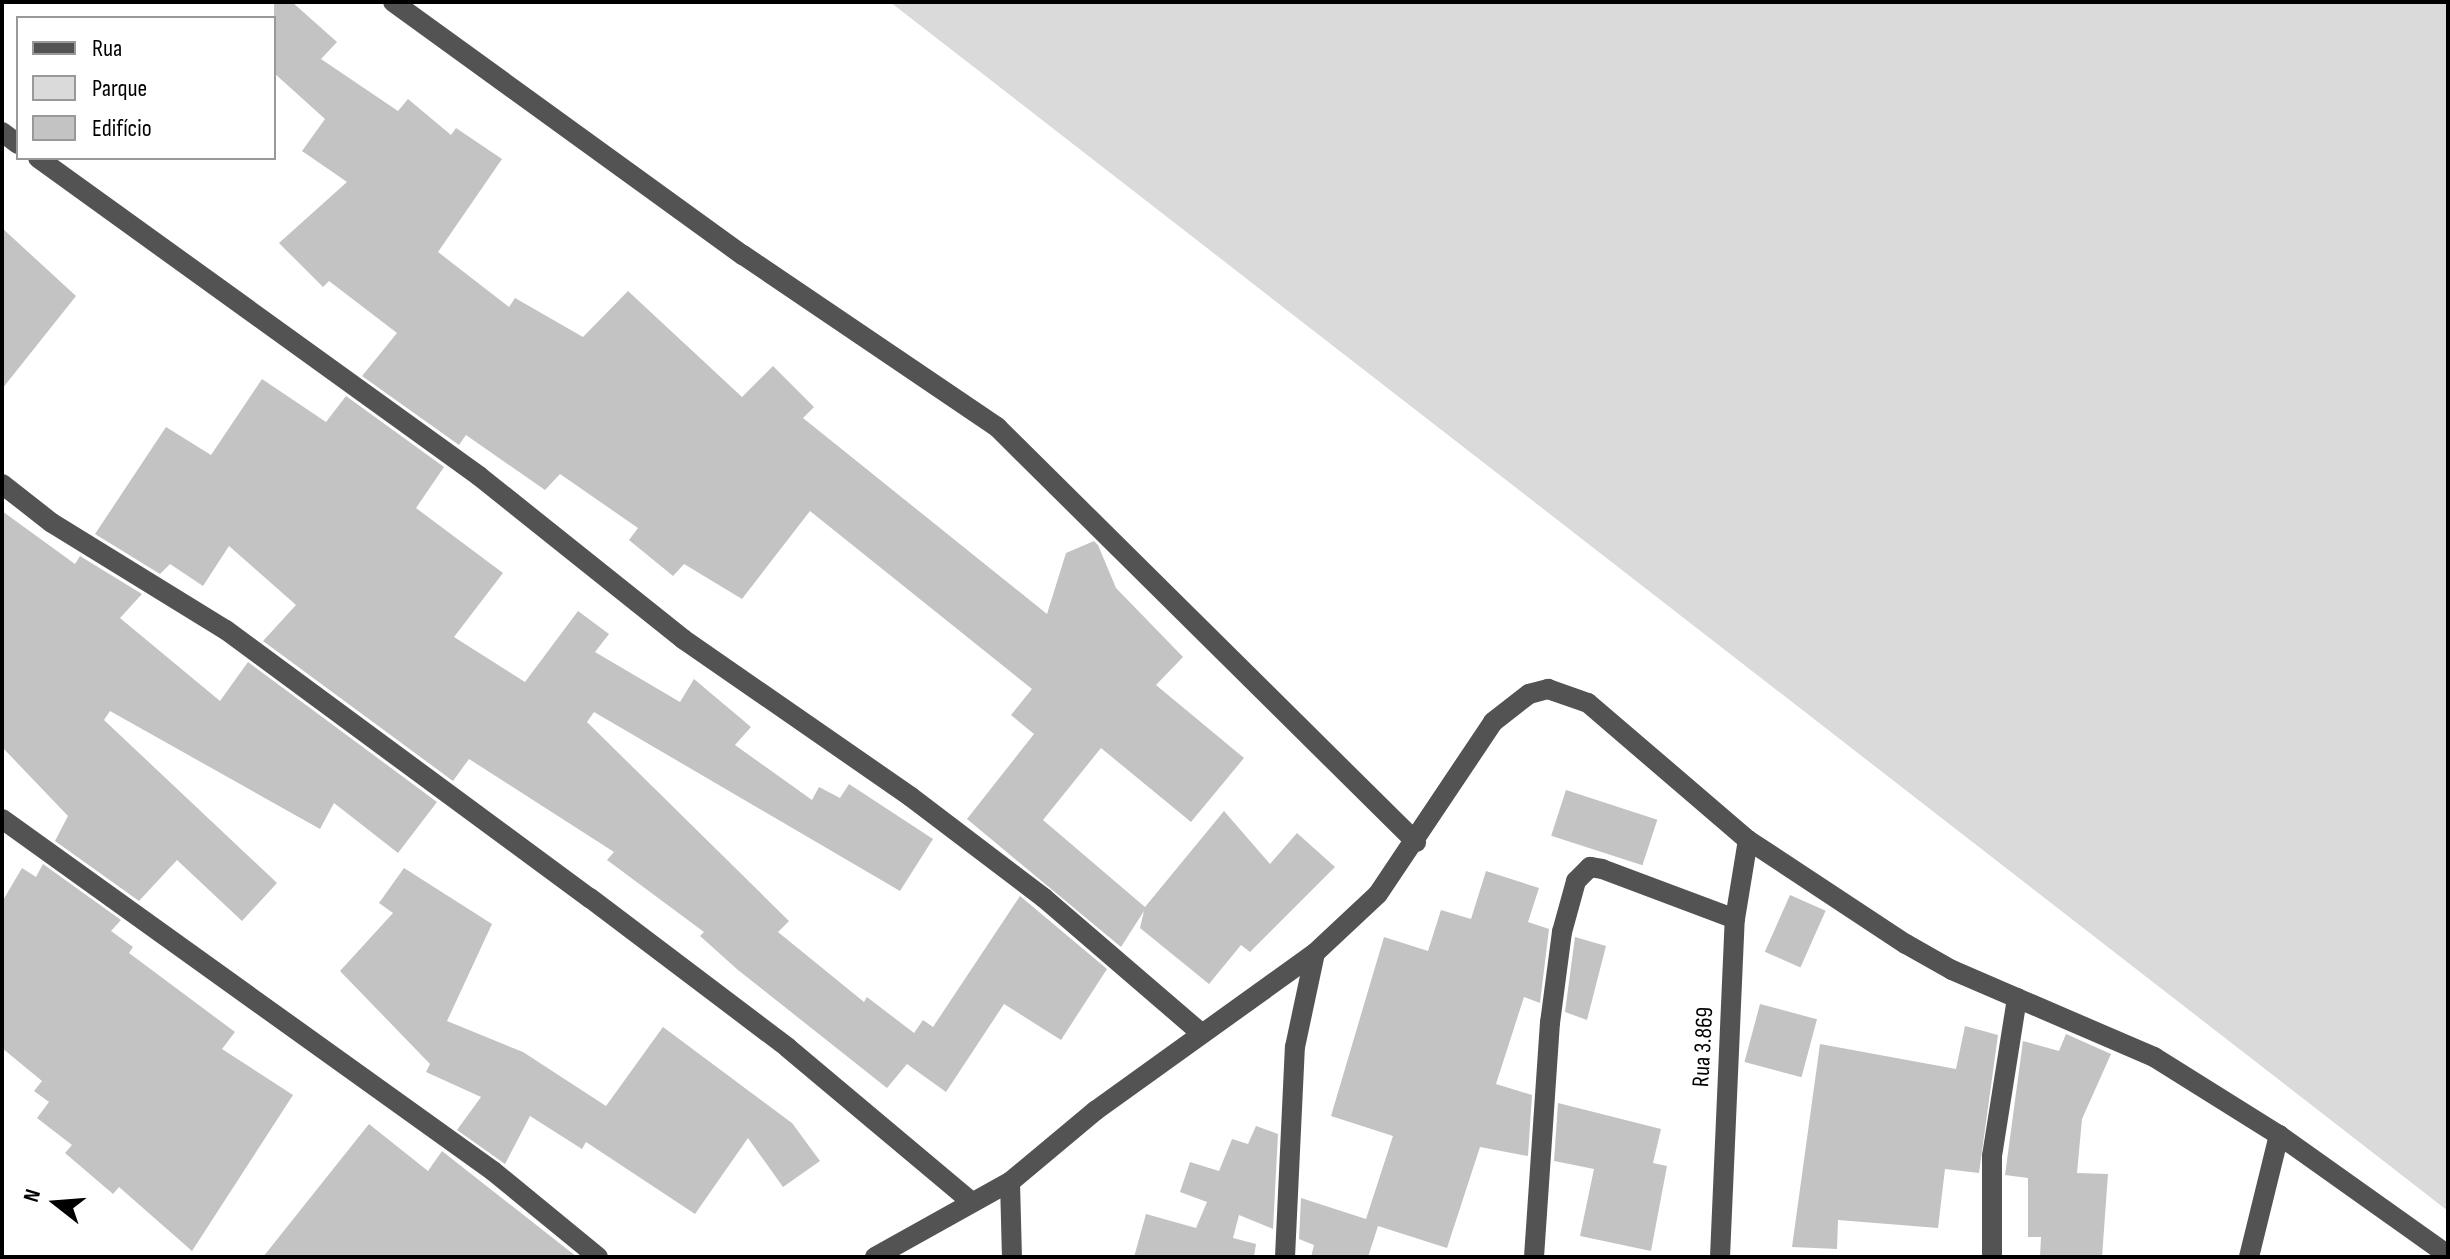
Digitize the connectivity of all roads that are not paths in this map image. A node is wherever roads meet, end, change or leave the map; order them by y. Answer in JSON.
{"nodes":[{"id":1,"x":393,"y":2,"type":"edge"},
{"id":2,"x":41,"y":160,"type":"edge"},
{"id":3,"x":2,"y":484,"type":"edge"},
{"id":4,"x":2,"y":819,"type":"edge"},
{"id":5,"x":1748,"y":840,"type":"junction"},
{"id":6,"x":1416,"y":842,"type":"junction"},
{"id":7,"x":1735,"y":919,"type":"junction"},
{"id":8,"x":1315,"y":953,"type":"junction"},
{"id":9,"x":2017,"y":998,"type":"junction"},
{"id":10,"x":1202,"y":1034,"type":"junction"},
{"id":11,"x":2279,"y":1135,"type":"junction"},
{"id":12,"x":1010,"y":1182,"type":"junction"},
{"id":13,"x":969,"y":1200,"type":"junction"},
{"id":14,"x":2448,"y":1255,"type":"edge"},
{"id":15,"x":598,"y":1257,"type":"edge"},
{"id":16,"x":875,"y":1257,"type":"edge"},
{"id":17,"x":1012,"y":1257,"type":"edge"},
{"id":18,"x":1285,"y":1257,"type":"edge"},
{"id":19,"x":1534,"y":1257,"type":"edge"},
{"id":20,"x":1720,"y":1257,"type":"edge"},
{"id":21,"x":1992,"y":1257,"type":"edge"},
{"id":22,"x":2249,"y":1257,"type":"edge"}],
"edges":[{"from":1,"to":6,"type":"street"},
{"from":2,"to":10,"type":"street"},
{"from":3,"to":13,"type":"street"},
{"from":4,"to":15,"type":"street"},
{"from":5,"to":6,"type":"street"},
{"from":5,"to":7,"type":"street","name":"Rua 3.869"},
{"from":5,"to":9,"type":"street"},
{"from":6,"to":8,"type":"street"},
{"from":7,"to":19,"type":"street"},
{"from":7,"to":20,"type":"street","name":"Rua 3.869"},
{"from":8,"to":10,"type":"street"},
{"from":8,"to":18,"type":"street"},
{"from":9,"to":11,"type":"street"},
{"from":9,"to":21,"type":"street"},
{"from":10,"to":12,"type":"street"},
{"from":11,"to":14,"type":"street"},
{"from":11,"to":22,"type":"street"},
{"from":12,"to":13,"type":"street"},
{"from":12,"to":17,"type":"street"},
{"from":13,"to":16,"type":"street"}]}
